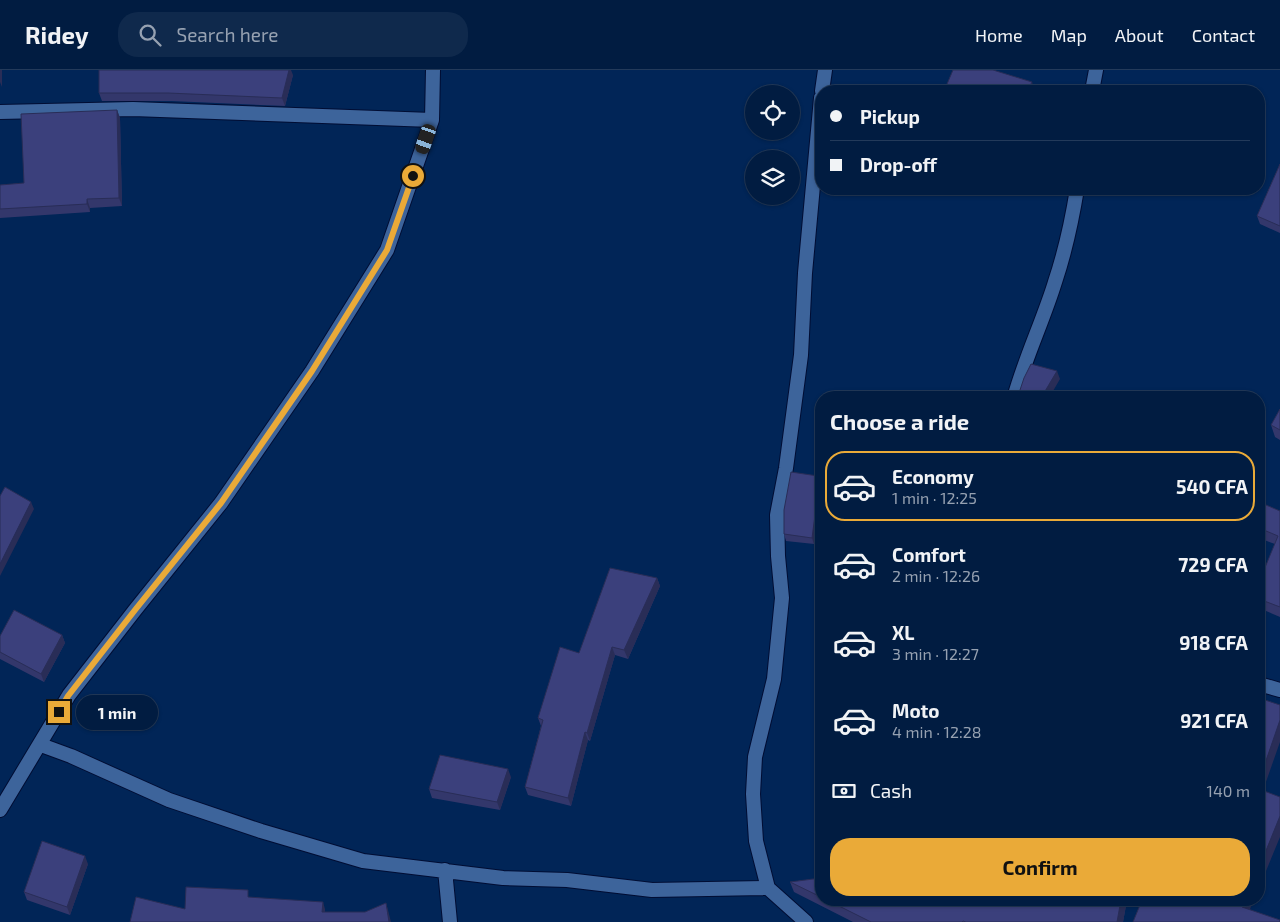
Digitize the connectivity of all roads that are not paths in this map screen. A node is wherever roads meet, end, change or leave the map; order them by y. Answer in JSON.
{"nodes":[{"id":1,"x":433,"y":70,"type":"edge"},
{"id":2,"x":825,"y":70,"type":"edge"},
{"id":3,"x":1096,"y":70,"type":"edge"},
{"id":4,"x":823,"y":85,"type":"edge"},
{"id":5,"x":1093,"y":85,"type":"edge"},
{"id":6,"x":0,"y":112,"type":"edge"},
{"id":7,"x":432,"y":120,"type":"junction"},
{"id":8,"x":815,"y":164,"type":"edge"},
{"id":9,"x":1076,"y":195,"type":"edge"},
{"id":10,"x":1016,"y":391,"type":"edge"},
{"id":11,"x":1265,"y":686,"type":"edge"},
{"id":12,"x":1280,"y":690,"type":"edge"},
{"id":13,"x":40,"y":745,"type":"junction"},
{"id":14,"x":0,"y":810,"type":"edge"},
{"id":15,"x":444,"y":870,"type":"junction"},
{"id":16,"x":768,"y":888,"type":"junction"},
{"id":17,"x":450,"y":922,"type":"edge"},
{"id":18,"x":806,"y":922,"type":"edge"}],
"edges":[{"from":1,"to":7,"type":"street"},
{"from":2,"to":4,"type":"street"},
{"from":3,"to":5,"type":"street"},
{"from":6,"to":7,"type":"street"},
{"from":7,"to":13,"type":"street"},
{"from":8,"to":16,"type":"street"},
{"from":9,"to":10,"type":"street"},
{"from":11,"to":12,"type":"street"},
{"from":13,"to":14,"type":"street"},
{"from":13,"to":15,"type":"street"},
{"from":15,"to":16,"type":"street"},
{"from":15,"to":17,"type":"street"},
{"from":16,"to":18,"type":"street"}]}
